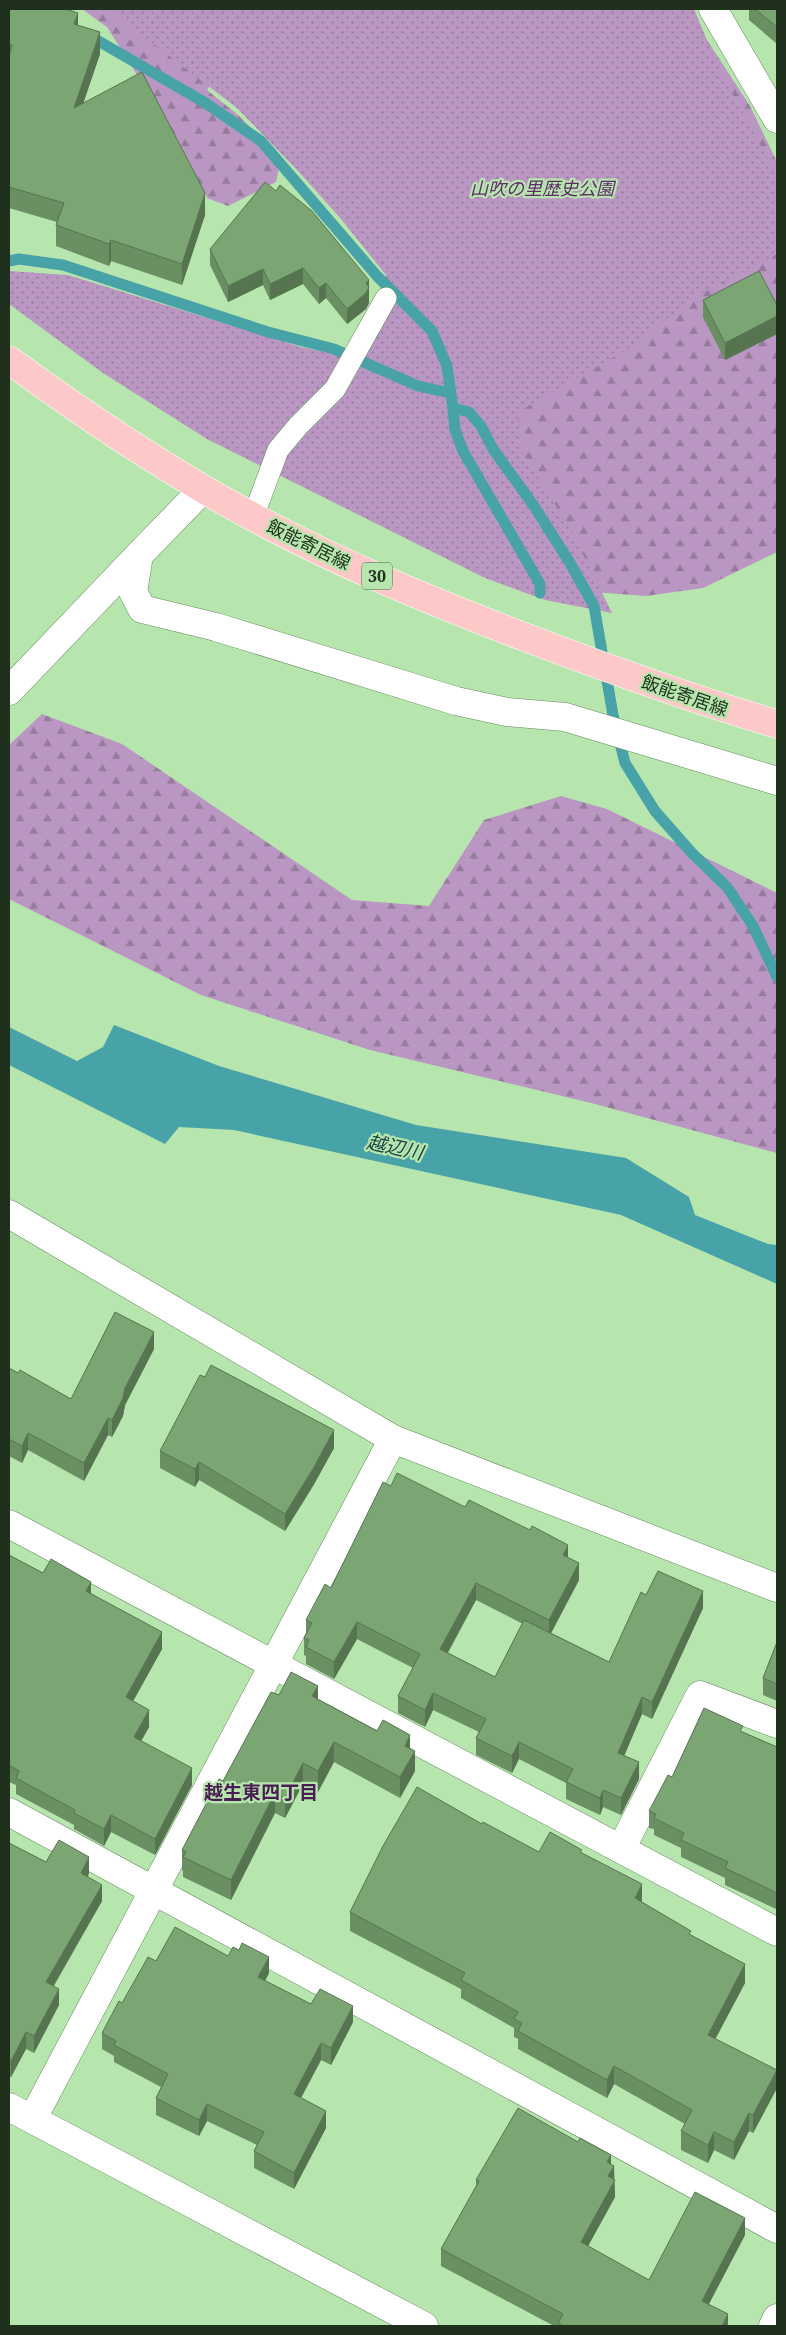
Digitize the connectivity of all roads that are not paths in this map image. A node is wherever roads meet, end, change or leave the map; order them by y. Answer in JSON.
{"nodes":[{"id":1,"x":713,"y":9,"type":"edge"},
{"id":2,"x":777,"y":119,"type":"edge"},
{"id":3,"x":386,"y":298,"type":"dead end"},
{"id":4,"x":9,"y":360,"type":"edge"},
{"id":5,"x":203,"y":489,"type":"junction"},
{"id":6,"x":253,"y":517,"type":"junction"},
{"id":7,"x":139,"y":555,"type":"junction"},
{"id":8,"x":9,"y":692,"type":"edge"},
{"id":9,"x":777,"y":724,"type":"edge"},
{"id":10,"x":777,"y":781,"type":"edge"},
{"id":11,"x":9,"y":1214,"type":"edge"},
{"id":12,"x":393,"y":1439,"type":"junction"},
{"id":13,"x":9,"y":1524,"type":"edge"},
{"id":14,"x":777,"y":1588,"type":"edge"},
{"id":15,"x":273,"y":1663,"type":"junction"},
{"id":16,"x":777,"y":1724,"type":"edge"},
{"id":17,"x":9,"y":1812,"type":"edge"},
{"id":18,"x":621,"y":1850,"type":"junction"},
{"id":19,"x":154,"y":1890,"type":"junction"},
{"id":20,"x":777,"y":1932,"type":"edge"},
{"id":21,"x":9,"y":2107,"type":"edge"},
{"id":22,"x":33,"y":2118,"type":"junction"},
{"id":23,"x":777,"y":2229,"type":"edge"},
{"id":24,"x":777,"y":2318,"type":"edge"},
{"id":25,"x":424,"y":2326,"type":"edge"},
{"id":26,"x":773,"y":2326,"type":"edge"}],
"edges":[{"from":1,"to":2,"type":"street"},
{"from":3,"to":6,"type":"lane"},
{"from":4,"to":5,"type":"main road","name":"飯能寄居線","number":"30"},
{"from":5,"to":6,"type":"main road","name":"飯能寄居線","number":"30"},
{"from":5,"to":7,"type":"street"},
{"from":6,"to":9,"type":"main road","name":"飯能寄居線","number":"30"},
{"from":7,"to":8,"type":"street"},
{"from":7,"to":10,"type":"street"},
{"from":11,"to":12,"type":"street"},
{"from":12,"to":14,"type":"street"},
{"from":12,"to":15,"type":"street"},
{"from":13,"to":15,"type":"street"},
{"from":15,"to":18,"type":"street"},
{"from":15,"to":19,"type":"street"},
{"from":16,"to":18,"type":"street"},
{"from":17,"to":19,"type":"street"},
{"from":18,"to":20,"type":"street"},
{"from":19,"to":22,"type":"street"},
{"from":19,"to":23,"type":"street"},
{"from":21,"to":22,"type":"street"},
{"from":22,"to":25,"type":"street"},
{"from":24,"to":26,"type":"street"}]}
